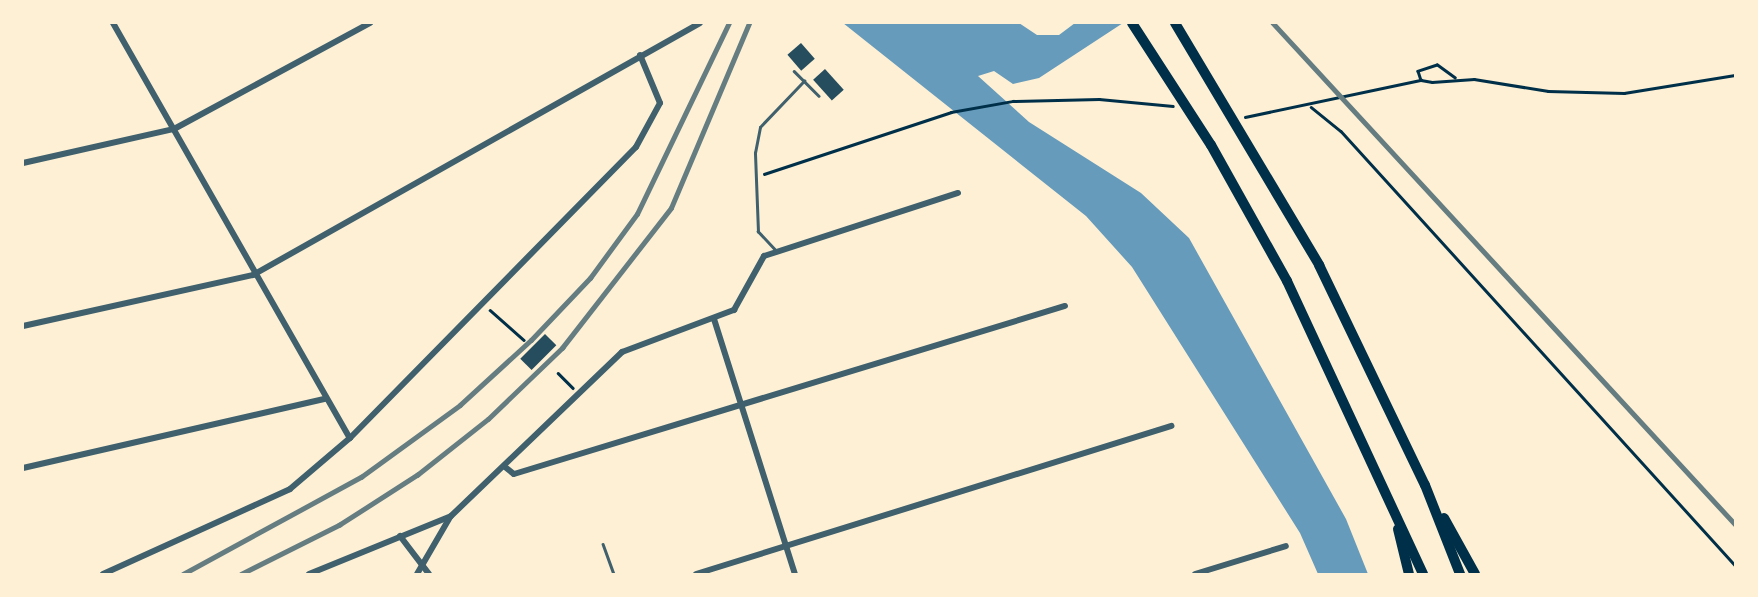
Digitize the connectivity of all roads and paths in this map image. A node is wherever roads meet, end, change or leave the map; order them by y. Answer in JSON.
{"nodes":[{"id":1,"x":113,"y":23,"type":"edge"},
{"id":2,"x":370,"y":23,"type":"edge"},
{"id":3,"x":700,"y":23,"type":"edge"},
{"id":4,"x":1175,"y":23,"type":"edge"},
{"id":5,"x":1134,"y":25,"type":"edge"},
{"id":6,"x":640,"y":55,"type":"junction"},
{"id":7,"x":794,"y":71,"type":"dead end"},
{"id":8,"x":1735,"y":75,"type":"edge"},
{"id":9,"x":1454,"y":78,"type":"junction"},
{"id":10,"x":1421,"y":80,"type":"junction"},
{"id":11,"x":804,"y":81,"type":"junction"},
{"id":12,"x":818,"y":96,"type":"dead end"},
{"id":13,"x":1311,"y":107,"type":"junction"},
{"id":14,"x":1184,"y":108,"type":"dead end"},
{"id":15,"x":1233,"y":115,"type":"dead end"},
{"id":16,"x":174,"y":129,"type":"junction"},
{"id":17,"x":23,"y":163,"type":"edge"},
{"id":18,"x":755,"y":178,"type":"junction"},
{"id":19,"x":958,"y":193,"type":"dead end"},
{"id":20,"x":775,"y":250,"type":"junction"},
{"id":21,"x":253,"y":275,"type":"junction"},
{"id":22,"x":1065,"y":306,"type":"dead end"},
{"id":23,"x":488,"y":307,"type":"dead end"},
{"id":24,"x":714,"y":319,"type":"junction"},
{"id":25,"x":23,"y":326,"type":"edge"},
{"id":26,"x":524,"y":340,"type":"dead end"},
{"id":27,"x":558,"y":373,"type":"dead end"},
{"id":28,"x":568,"y":382,"type":"dead end"},
{"id":29,"x":325,"y":399,"type":"junction"},
{"id":30,"x":742,"y":405,"type":"junction"},
{"id":31,"x":1171,"y":426,"type":"dead end"},
{"id":32,"x":350,"y":438,"type":"junction"},
{"id":33,"x":505,"y":467,"type":"junction"},
{"id":34,"x":23,"y":468,"type":"edge"},
{"id":35,"x":1425,"y":485,"type":"junction"},
{"id":36,"x":1393,"y":507,"type":"junction"},
{"id":37,"x":451,"y":516,"type":"junction"},
{"id":38,"x":400,"y":536,"type":"junction"},
{"id":39,"x":603,"y":544,"type":"dead end"},
{"id":40,"x":787,"y":546,"type":"junction"},
{"id":41,"x":1286,"y":546,"type":"dead end"},
{"id":42,"x":422,"y":562,"type":"junction"},
{"id":43,"x":1735,"y":565,"type":"edge"},
{"id":44,"x":103,"y":574,"type":"edge"},
{"id":45,"x":309,"y":574,"type":"edge"},
{"id":46,"x":416,"y":574,"type":"edge"},
{"id":47,"x":429,"y":574,"type":"edge"},
{"id":48,"x":614,"y":574,"type":"edge"},
{"id":49,"x":696,"y":574,"type":"edge"},
{"id":50,"x":795,"y":574,"type":"edge"},
{"id":51,"x":1195,"y":574,"type":"edge"},
{"id":52,"x":1409,"y":574,"type":"edge"},
{"id":53,"x":1423,"y":574,"type":"edge"},
{"id":54,"x":1460,"y":574,"type":"edge"},
{"id":55,"x":1475,"y":574,"type":"edge"}],
"edges":[{"from":1,"to":16,"type":"street"},
{"from":2,"to":16,"type":"street"},
{"from":3,"to":6,"type":"street"},
{"from":4,"to":35,"type":"highway"},
{"from":5,"to":36,"type":"highway"},
{"from":6,"to":21,"type":"street"},
{"from":6,"to":32,"type":"street"},
{"from":7,"to":11,"type":"lane"},
{"from":8,"to":9,"type":"path"},
{"from":9,"to":10,"type":"path"},
{"from":9,"to":10,"type":"path"},
{"from":10,"to":13,"type":"path"},
{"from":11,"to":12,"type":"lane"},
{"from":11,"to":18,"type":"lane"},
{"from":13,"to":15,"type":"path"},
{"from":13,"to":43,"type":"path"},
{"from":14,"to":18,"type":"path"},
{"from":16,"to":17,"type":"street"},
{"from":16,"to":21,"type":"street"},
{"from":18,"to":20,"type":"lane"},
{"from":19,"to":20,"type":"street"},
{"from":20,"to":24,"type":"street"},
{"from":21,"to":25,"type":"street"},
{"from":21,"to":29,"type":"street"},
{"from":22,"to":30,"type":"street"},
{"from":23,"to":26,"type":"path"},
{"from":24,"to":30,"type":"street"},
{"from":24,"to":33,"type":"street"},
{"from":27,"to":28,"type":"path"},
{"from":29,"to":32,"type":"street"},
{"from":29,"to":34,"type":"street"},
{"from":30,"to":33,"type":"street"},
{"from":30,"to":40,"type":"street"},
{"from":31,"to":40,"type":"street"},
{"from":32,"to":44,"type":"street"},
{"from":33,"to":37,"type":"street"},
{"from":35,"to":54,"type":"highway"},
{"from":35,"to":55,"type":"highway"},
{"from":36,"to":52,"type":"highway"},
{"from":36,"to":53,"type":"highway"},
{"from":37,"to":38,"type":"street"},
{"from":37,"to":42,"type":"street"},
{"from":38,"to":42,"type":"street"},
{"from":38,"to":45,"type":"street"},
{"from":39,"to":48,"type":"lane"},
{"from":40,"to":49,"type":"street"},
{"from":40,"to":50,"type":"street"},
{"from":41,"to":51,"type":"street"},
{"from":42,"to":46,"type":"street"},
{"from":42,"to":47,"type":"street"}]}
